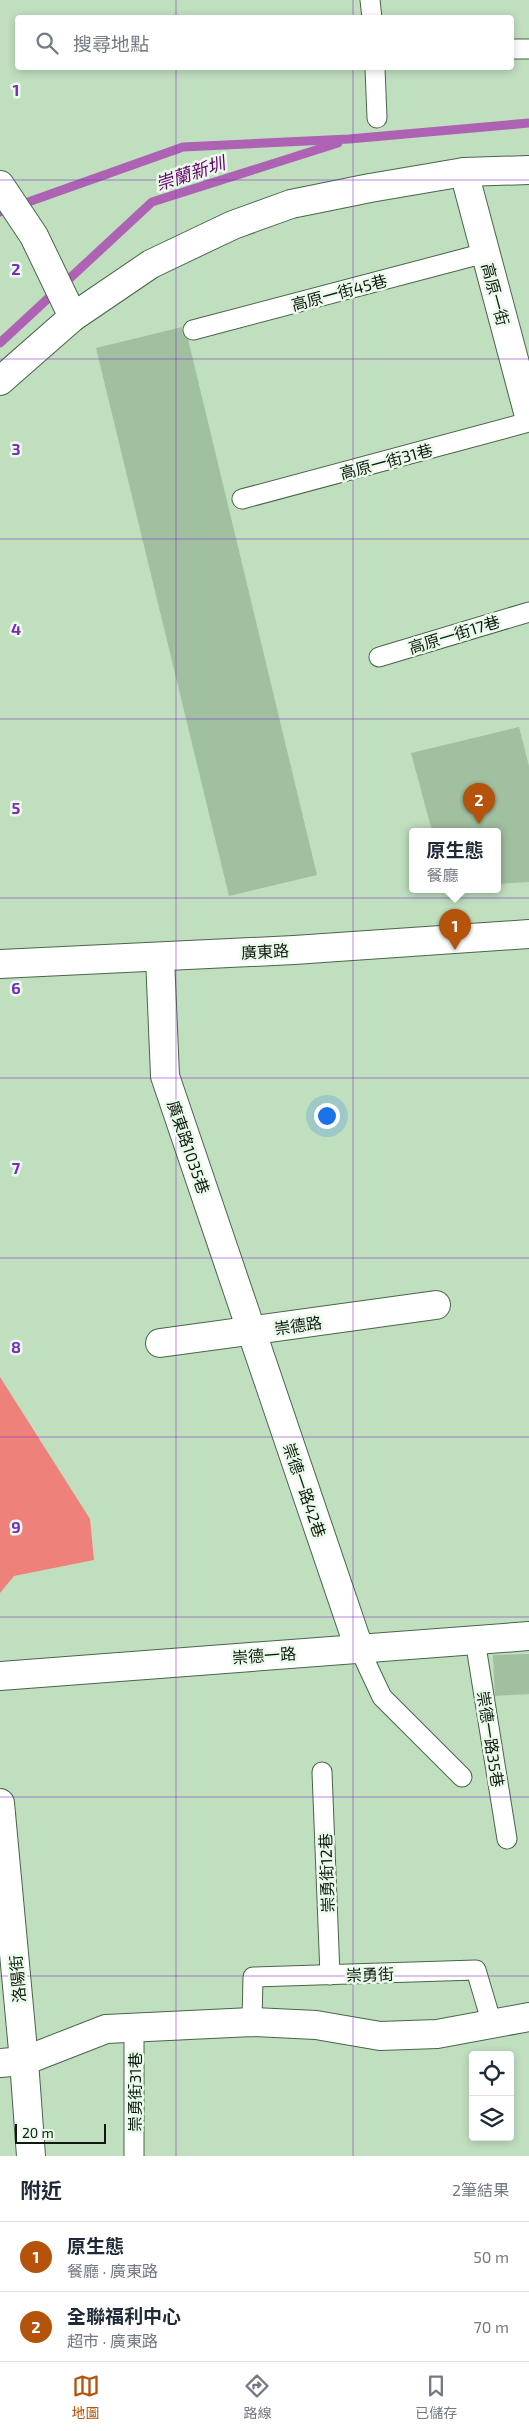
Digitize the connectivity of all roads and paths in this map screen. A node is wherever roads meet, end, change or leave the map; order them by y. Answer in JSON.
{"nodes":[{"id":1,"x":370,"y":0,"type":"edge"},
{"id":2,"x":372,"y":15,"type":"edge"},
{"id":3,"x":514,"y":49,"type":"edge"},
{"id":4,"x":529,"y":49,"type":"edge"},
{"id":5,"x":375,"y":70,"type":"edge"},
{"id":6,"x":378,"y":118,"type":"dead end"},
{"id":7,"x":529,"y":170,"type":"edge"},
{"id":8,"x":464,"y":172,"type":"junction"},
{"id":9,"x":5,"y":192,"type":"edge"},
{"id":10,"x":485,"y":253,"type":"junction"},
{"id":11,"x":73,"y":317,"type":"junction"},
{"id":12,"x":193,"y":330,"type":"dead end"},
{"id":13,"x":0,"y":381,"type":"edge"},
{"id":14,"x":529,"y":416,"type":"edge"},
{"id":15,"x":529,"y":422,"type":"edge"},
{"id":16,"x":242,"y":500,"type":"dead end"},
{"id":17,"x":529,"y":612,"type":"edge"},
{"id":18,"x":379,"y":657,"type":"dead end"},
{"id":19,"x":529,"y":934,"type":"edge"},
{"id":20,"x":160,"y":957,"type":"junction"},
{"id":21,"x":0,"y":964,"type":"edge"},
{"id":22,"x":436,"y":1305,"type":"dead end"},
{"id":23,"x":252,"y":1331,"type":"junction"},
{"id":24,"x":160,"y":1343,"type":"dead end"},
{"id":25,"x":529,"y":1636,"type":"edge"},
{"id":26,"x":475,"y":1640,"type":"junction"},
{"id":27,"x":359,"y":1648,"type":"junction"},
{"id":28,"x":0,"y":1676,"type":"edge"},
{"id":29,"x":322,"y":1772,"type":"dead end"},
{"id":30,"x":462,"y":1777,"type":"dead end"},
{"id":31,"x":0,"y":1803,"type":"edge"},
{"id":32,"x":507,"y":1839,"type":"dead end"},
{"id":33,"x":330,"y":1975,"type":"junction"},
{"id":34,"x":529,"y":2017,"type":"edge"},
{"id":35,"x":252,"y":2022,"type":"junction"},
{"id":36,"x":492,"y":2024,"type":"junction"},
{"id":37,"x":134,"y":2028,"type":"junction"},
{"id":38,"x":12,"y":2062,"type":"edge"},
{"id":39,"x":31,"y":2156,"type":"edge"},
{"id":40,"x":134,"y":2156,"type":"edge"}],
"edges":[{"from":1,"to":2,"type":"lane"},
{"from":3,"to":4,"type":"lane"},
{"from":5,"to":6,"type":"lane"},
{"from":7,"to":8,"type":"street"},
{"from":8,"to":10,"type":"street","name":"高原一街"},
{"from":8,"to":11,"type":"street"},
{"from":9,"to":11,"type":"street"},
{"from":10,"to":12,"type":"lane","name":"高原一街45巷"},
{"from":10,"to":14,"type":"street","name":"高原一街"},
{"from":11,"to":13,"type":"street"},
{"from":15,"to":16,"type":"lane","name":"高原一街31巷"},
{"from":17,"to":18,"type":"lane","name":"高原一街17巷"},
{"from":19,"to":20,"type":"street","name":"廣東路"},
{"from":20,"to":21,"type":"street","name":"廣東路"},
{"from":20,"to":23,"type":"street","name":"廣東路1035巷"},
{"from":22,"to":23,"type":"street","name":"崇德路"},
{"from":23,"to":24,"type":"street","name":"崇德路"},
{"from":23,"to":27,"type":"street","name":"崇德一路42巷"},
{"from":25,"to":26,"type":"street","name":"崇德一路"},
{"from":26,"to":27,"type":"street","name":"崇德一路"},
{"from":26,"to":32,"type":"lane","name":"崇德一路35巷"},
{"from":27,"to":28,"type":"street","name":"崇德一路"},
{"from":27,"to":30,"type":"lane"},
{"from":29,"to":33,"type":"lane","name":"崇勇街12巷"},
{"from":31,"to":38,"type":"street","name":"洛陽街"},
{"from":33,"to":35,"type":"lane","name":"崇勇街"},
{"from":33,"to":36,"type":"lane","name":"崇勇街"},
{"from":34,"to":36,"type":"street"},
{"from":35,"to":36,"type":"street"},
{"from":35,"to":37,"type":"street"},
{"from":37,"to":38,"type":"street"},
{"from":37,"to":40,"type":"lane","name":"崇勇街31巷"},
{"from":38,"to":39,"type":"street","name":"洛陽街"}]}
